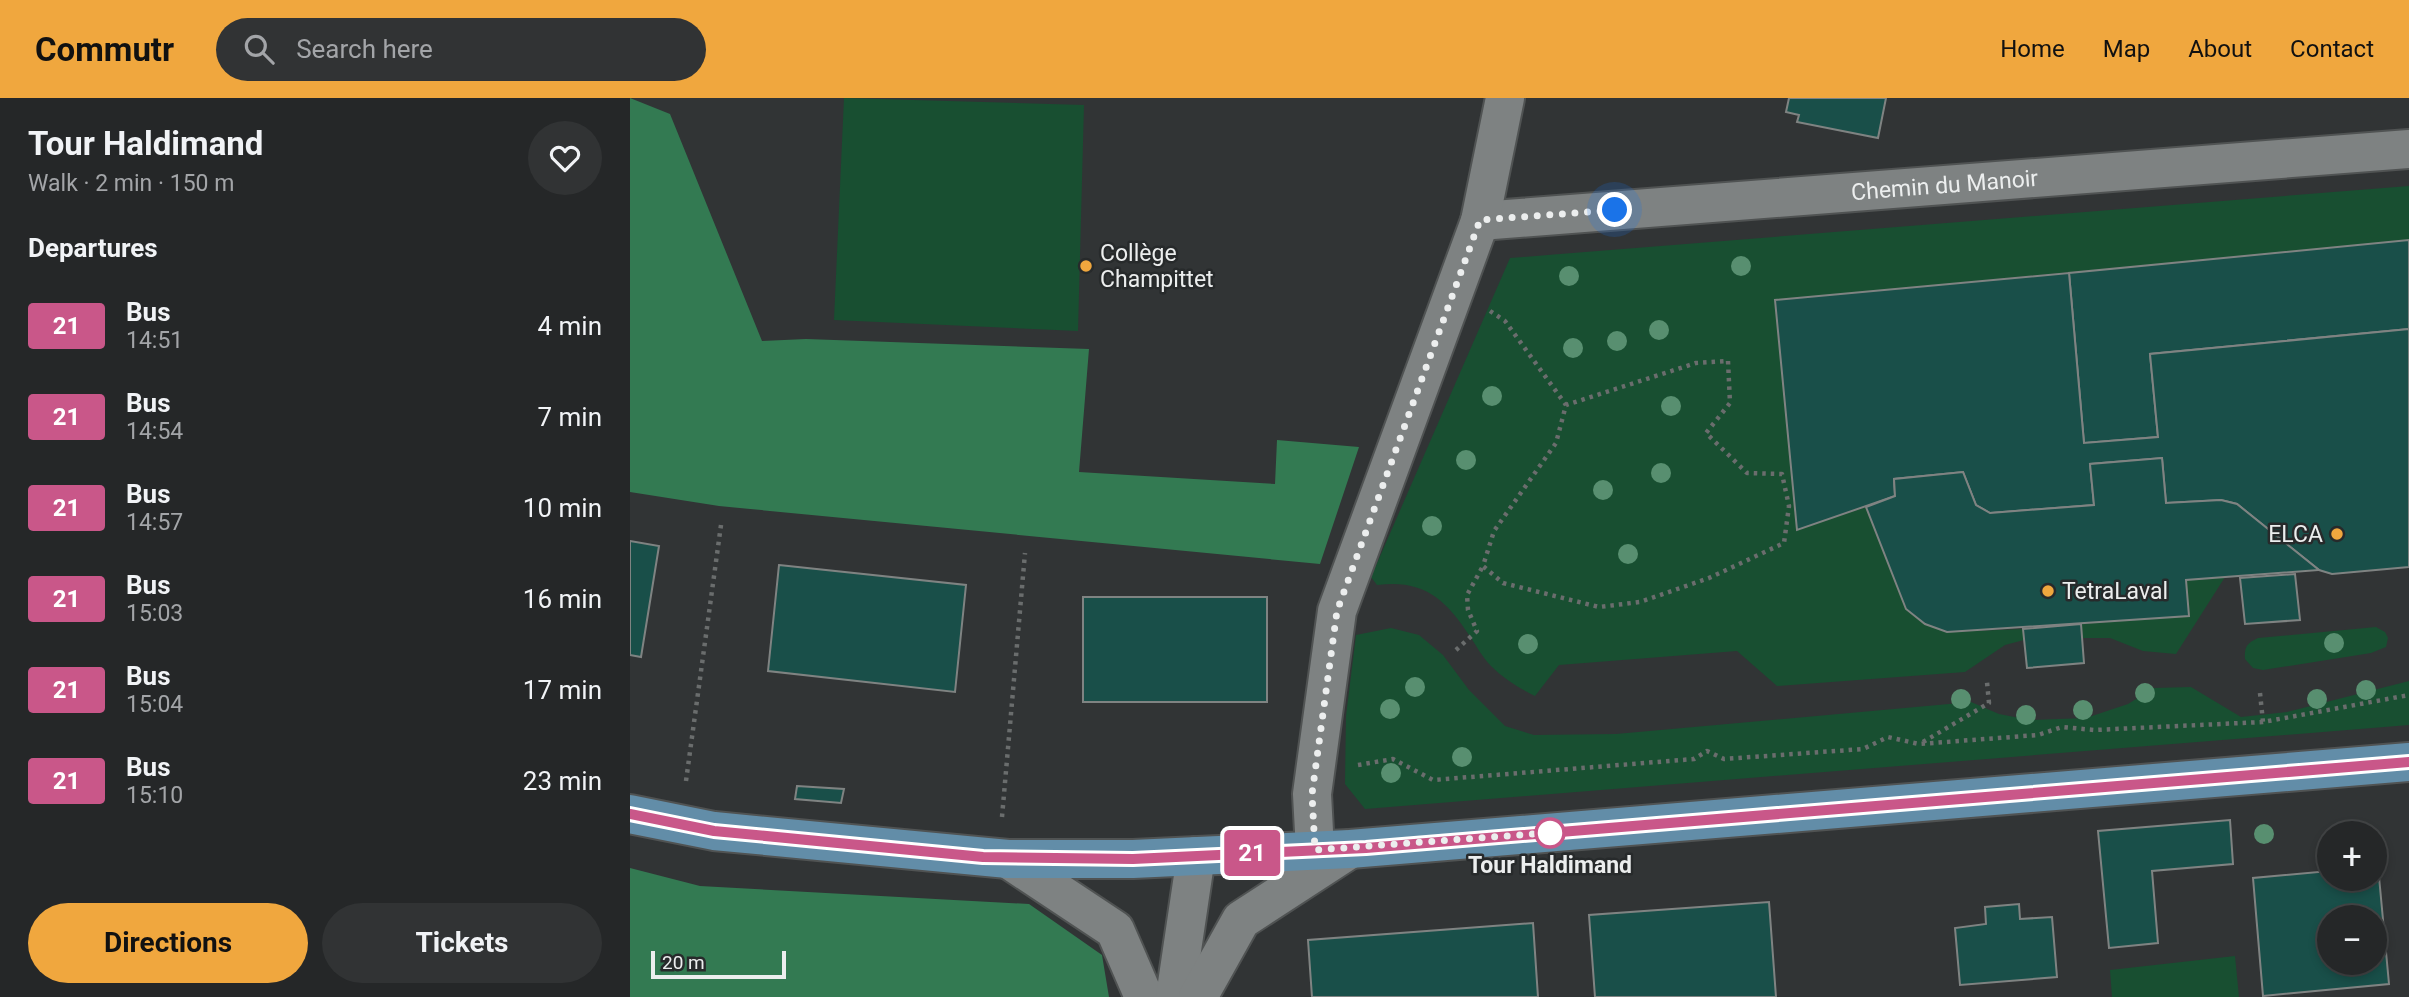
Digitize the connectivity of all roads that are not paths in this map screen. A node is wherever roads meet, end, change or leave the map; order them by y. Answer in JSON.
{"nodes":[{"id":1,"x":1505,"y":98,"type":"edge"},
{"id":2,"x":2409,"y":149,"type":"edge"},
{"id":3,"x":1480,"y":220,"type":"junction"},
{"id":4,"x":2409,"y":762,"type":"edge"},
{"id":5,"x":630,"y":814,"type":"edge"},
{"id":6,"x":1332,"y":849,"type":"junction"},
{"id":7,"x":1196,"y":856,"type":"junction"},
{"id":8,"x":1008,"y":859,"type":"junction"},
{"id":9,"x":1144,"y":997,"type":"edge"},
{"id":10,"x":1175,"y":997,"type":"edge"},
{"id":11,"x":1198,"y":997,"type":"edge"}],
"edges":[{"from":1,"to":3,"type":"street"},
{"from":2,"to":3,"type":"street","name":"Chemin du Manoir"},
{"from":3,"to":6,"type":"street"},
{"from":4,"to":6,"type":"main road"},
{"from":5,"to":8,"type":"main road"},
{"from":6,"to":7,"type":"main road"},
{"from":6,"to":11,"type":"street"},
{"from":7,"to":8,"type":"main road"},
{"from":7,"to":10,"type":"street"},
{"from":8,"to":9,"type":"street"}]}
